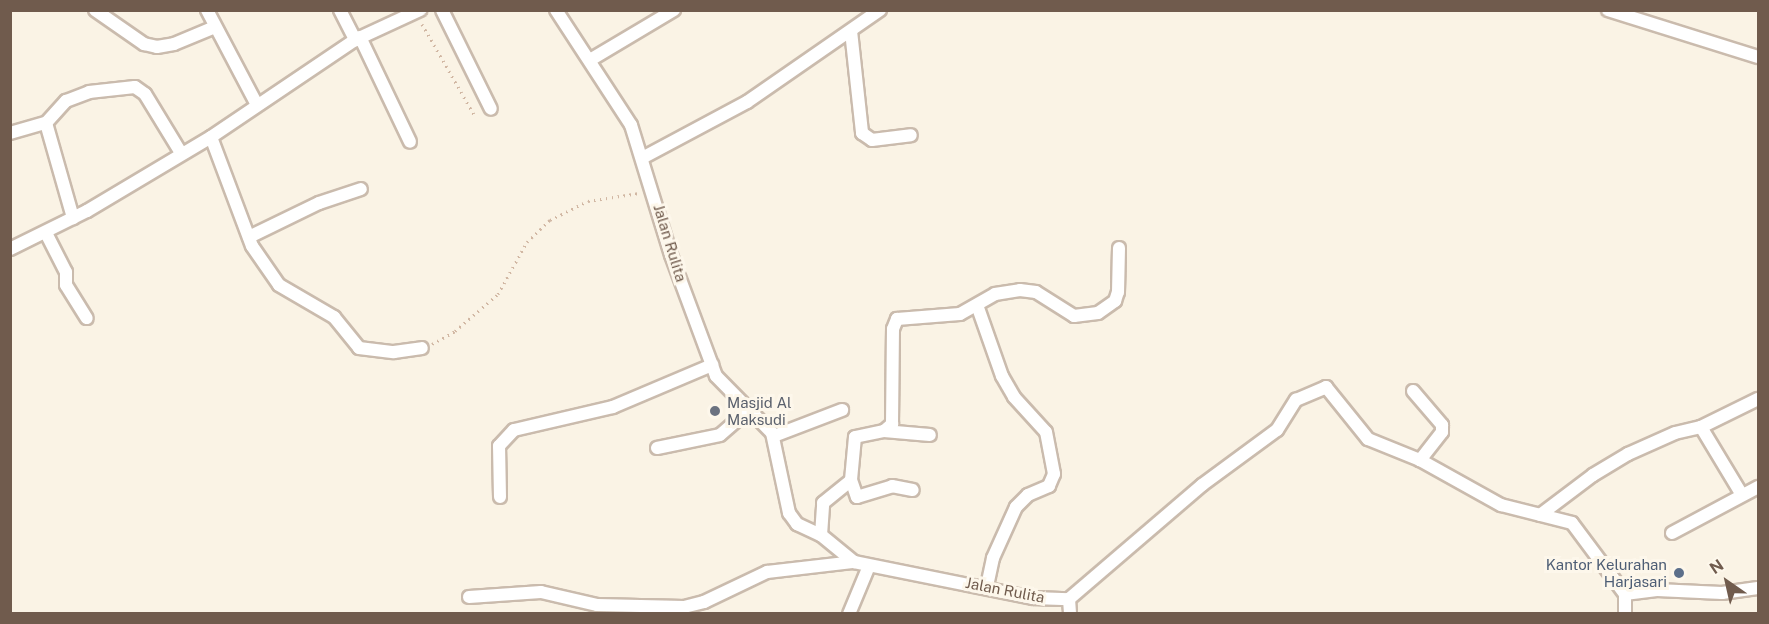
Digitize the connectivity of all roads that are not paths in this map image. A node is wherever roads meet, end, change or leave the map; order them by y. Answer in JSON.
{"nodes":[{"id":1,"x":94,"y":10,"type":"edge"},
{"id":2,"x":207,"y":10,"type":"edge"},
{"id":3,"x":340,"y":10,"type":"edge"},
{"id":4,"x":442,"y":10,"type":"edge"},
{"id":5,"x":674,"y":10,"type":"edge"},
{"id":6,"x":880,"y":10,"type":"edge"},
{"id":7,"x":1608,"y":10,"type":"edge"},
{"id":8,"x":416,"y":11,"type":"edge"},
{"id":9,"x":557,"y":11,"type":"edge"},
{"id":10,"x":215,"y":27,"type":"junction"},
{"id":11,"x":851,"y":31,"type":"junction"},
{"id":12,"x":357,"y":38,"type":"junction"},
{"id":13,"x":1758,"y":57,"type":"edge"},
{"id":14,"x":590,"y":60,"type":"junction"},
{"id":15,"x":256,"y":104,"type":"junction"},
{"id":16,"x":491,"y":109,"type":"dead end"},
{"id":17,"x":46,"y":123,"type":"junction"},
{"id":18,"x":10,"y":133,"type":"edge"},
{"id":19,"x":911,"y":135,"type":"dead end"},
{"id":20,"x":211,"y":136,"type":"junction"},
{"id":21,"x":410,"y":142,"type":"dead end"},
{"id":22,"x":182,"y":153,"type":"junction"},
{"id":23,"x":644,"y":157,"type":"junction"},
{"id":24,"x":361,"y":189,"type":"dead end"},
{"id":25,"x":73,"y":218,"type":"junction"},
{"id":26,"x":46,"y":234,"type":"junction"},
{"id":27,"x":249,"y":237,"type":"junction"},
{"id":28,"x":1119,"y":248,"type":"dead end"},
{"id":29,"x":10,"y":249,"type":"edge"},
{"id":30,"x":977,"y":305,"type":"junction"},
{"id":31,"x":87,"y":318,"type":"dead end"},
{"id":32,"x":422,"y":348,"type":"road end"},
{"id":33,"x":712,"y":365,"type":"junction"},
{"id":34,"x":1413,"y":391,"type":"dead end"},
{"id":35,"x":1758,"y":399,"type":"edge"},
{"id":36,"x":748,"y":410,"type":"junction"},
{"id":37,"x":842,"y":410,"type":"dead end"},
{"id":38,"x":1701,"y":427,"type":"junction"},
{"id":39,"x":884,"y":431,"type":"junction"},
{"id":40,"x":930,"y":435,"type":"dead end"},
{"id":41,"x":774,"y":436,"type":"junction"},
{"id":42,"x":657,"y":448,"type":"dead end"},
{"id":43,"x":1420,"y":460,"type":"junction"},
{"id":44,"x":851,"y":480,"type":"junction"},
{"id":45,"x":1758,"y":487,"type":"edge"},
{"id":46,"x":913,"y":490,"type":"dead end"},
{"id":47,"x":1742,"y":495,"type":"junction"},
{"id":48,"x":500,"y":497,"type":"dead end"},
{"id":49,"x":1540,"y":515,"type":"junction"},
{"id":50,"x":1672,"y":533,"type":"dead end"},
{"id":51,"x":821,"y":535,"type":"junction"},
{"id":52,"x":854,"y":562,"type":"junction"},
{"id":53,"x":869,"y":566,"type":"junction"},
{"id":54,"x":987,"y":586,"type":"junction"},
{"id":55,"x":1758,"y":588,"type":"edge"},
{"id":56,"x":1624,"y":594,"type":"junction"},
{"id":57,"x":469,"y":597,"type":"dead end"},
{"id":58,"x":1069,"y":598,"type":"junction"},
{"id":59,"x":849,"y":614,"type":"edge"},
{"id":60,"x":1070,"y":614,"type":"edge"},
{"id":61,"x":1625,"y":614,"type":"edge"}],
"edges":[{"from":1,"to":10,"type":"street"},
{"from":2,"to":10,"type":"street"},
{"from":3,"to":12,"type":"street"},
{"from":4,"to":16,"type":"street"},
{"from":5,"to":14,"type":"street"},
{"from":6,"to":11,"type":"street"},
{"from":7,"to":13,"type":"street"},
{"from":8,"to":12,"type":"street"},
{"from":9,"to":14,"type":"street","name":"Jalan Rulita"},
{"from":10,"to":15,"type":"street"},
{"from":11,"to":19,"type":"street"},
{"from":11,"to":23,"type":"street"},
{"from":12,"to":15,"type":"street"},
{"from":12,"to":21,"type":"street"},
{"from":14,"to":23,"type":"street","name":"Jalan Rulita"},
{"from":15,"to":20,"type":"street"},
{"from":17,"to":18,"type":"street"},
{"from":17,"to":22,"type":"street"},
{"from":17,"to":25,"type":"street"},
{"from":20,"to":22,"type":"street"},
{"from":20,"to":27,"type":"street"},
{"from":22,"to":25,"type":"street"},
{"from":23,"to":33,"type":"street","name":"Jalan Rulita"},
{"from":24,"to":27,"type":"street"},
{"from":25,"to":26,"type":"street"},
{"from":26,"to":29,"type":"street"},
{"from":26,"to":31,"type":"street"},
{"from":27,"to":32,"type":"street"},
{"from":28,"to":30,"type":"street"},
{"from":30,"to":39,"type":"street"},
{"from":30,"to":54,"type":"street"},
{"from":33,"to":36,"type":"street","name":"Jalan Rulita"},
{"from":33,"to":48,"type":"street"},
{"from":34,"to":43,"type":"street"},
{"from":35,"to":38,"type":"street"},
{"from":36,"to":41,"type":"street","name":"Jalan Rulita"},
{"from":36,"to":42,"type":"street"},
{"from":37,"to":41,"type":"street"},
{"from":38,"to":47,"type":"street"},
{"from":38,"to":49,"type":"street"},
{"from":39,"to":40,"type":"street"},
{"from":39,"to":44,"type":"street"},
{"from":41,"to":51,"type":"street","name":"Jalan Rulita"},
{"from":43,"to":49,"type":"street"},
{"from":43,"to":58,"type":"street"},
{"from":44,"to":46,"type":"street"},
{"from":44,"to":51,"type":"street"},
{"from":45,"to":47,"type":"street"},
{"from":47,"to":50,"type":"street"},
{"from":49,"to":56,"type":"street"},
{"from":51,"to":52,"type":"street","name":"Jalan Rulita"},
{"from":52,"to":53,"type":"street","name":"Jalan Rulita"},
{"from":52,"to":57,"type":"street"},
{"from":53,"to":54,"type":"street","name":"Jalan Rulita"},
{"from":53,"to":59,"type":"street"},
{"from":54,"to":58,"type":"street","name":"Jalan Rulita"},
{"from":55,"to":56,"type":"street"},
{"from":56,"to":61,"type":"street"},
{"from":58,"to":60,"type":"street"}]}
